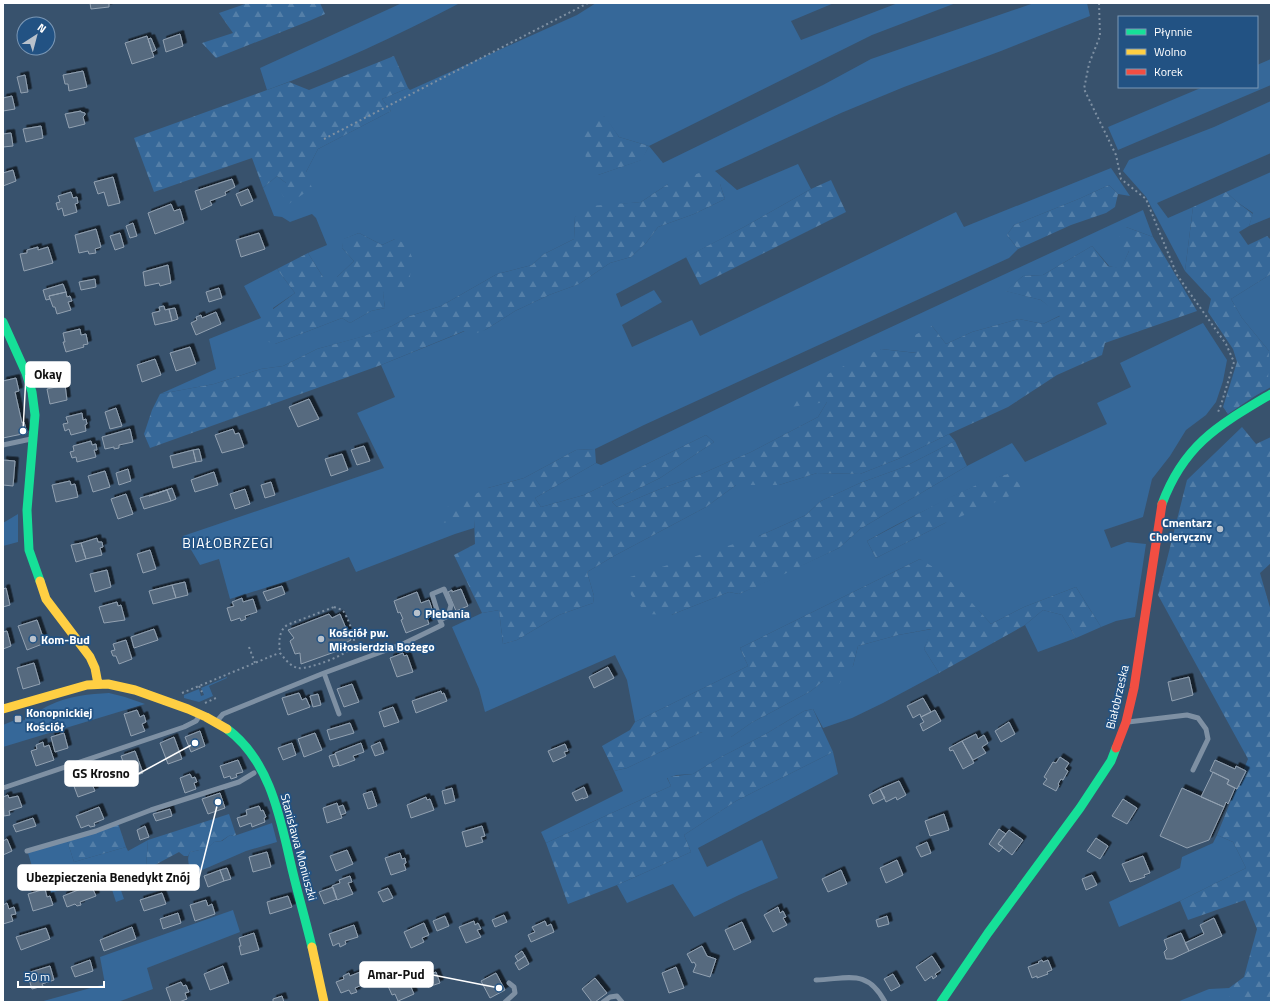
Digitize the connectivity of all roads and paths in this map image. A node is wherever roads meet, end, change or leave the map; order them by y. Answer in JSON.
{"nodes":[{"id":1,"x":588,"y":3,"type":"edge"},
{"id":2,"x":1098,"y":3,"type":"edge"},
{"id":3,"x":324,"y":139,"type":"dead end"},
{"id":4,"x":3,"y":322,"type":"edge"},
{"id":5,"x":1271,"y":394,"type":"edge"},
{"id":6,"x":1212,"y":432,"type":"junction"},
{"id":7,"x":34,"y":439,"type":"junction"},
{"id":8,"x":3,"y":444,"type":"edge"},
{"id":9,"x":440,"y":620,"type":"junction"},
{"id":10,"x":249,"y":647,"type":"dead end"},
{"id":11,"x":280,"y":653,"type":"junction"},
{"id":12,"x":255,"y":663,"type":"junction"},
{"id":13,"x":324,"y":673,"type":"junction"},
{"id":14,"x":98,"y":684,"type":"junction"},
{"id":15,"x":199,"y":686,"type":"junction"},
{"id":16,"x":202,"y":692,"type":"dead end"},
{"id":17,"x":177,"y":695,"type":"dead end"},
{"id":18,"x":218,"y":697,"type":"dead end"},
{"id":19,"x":3,"y":709,"type":"edge"},
{"id":20,"x":200,"y":709,"type":"junction"},
{"id":21,"x":339,"y":714,"type":"dead end"},
{"id":22,"x":216,"y":722,"type":"junction"},
{"id":23,"x":1126,"y":722,"type":"junction"},
{"id":24,"x":1194,"y":770,"type":"dead end"},
{"id":25,"x":254,"y":773,"type":"dead end"},
{"id":26,"x":3,"y":788,"type":"edge"},
{"id":27,"x":27,"y":850,"type":"dead end"},
{"id":28,"x":816,"y":980,"type":"dead end"},
{"id":29,"x":509,"y":983,"type":"dead end"},
{"id":30,"x":324,"y":1002,"type":"edge"},
{"id":31,"x":505,"y":1002,"type":"edge"},
{"id":32,"x":603,"y":1002,"type":"edge"},
{"id":33,"x":622,"y":1002,"type":"edge"},
{"id":34,"x":885,"y":1002,"type":"edge"},
{"id":35,"x":940,"y":1002,"type":"edge"}],
"edges":[{"from":1,"to":3,"type":"path"},
{"from":2,"to":6,"type":"path"},
{"from":4,"to":7,"type":"street"},
{"from":5,"to":6,"type":"street","name":"Białobrzeska"},
{"from":6,"to":23,"type":"street","name":"Białobrzeska"},
{"from":7,"to":8,"type":"lane"},
{"from":7,"to":14,"type":"street"},
{"from":9,"to":9,"type":"lane"},
{"from":9,"to":13,"type":"lane"},
{"from":10,"to":12,"type":"path"},
{"from":11,"to":11,"type":"path"},
{"from":11,"to":12,"type":"path"},
{"from":12,"to":15,"type":"path"},
{"from":13,"to":21,"type":"lane"},
{"from":13,"to":22,"type":"lane"},
{"from":14,"to":19,"type":"street","name":"Stanisława Moniuszki"},
{"from":14,"to":20,"type":"street","name":"Stanisława Moniuszki"},
{"from":15,"to":16,"type":"path"},
{"from":15,"to":17,"type":"path"},
{"from":18,"to":20,"type":"path"},
{"from":20,"to":22,"type":"street","name":"Stanisława Moniuszki"},
{"from":20,"to":26,"type":"lane"},
{"from":22,"to":30,"type":"street","name":"Stanisława Moniuszki"},
{"from":23,"to":24,"type":"lane"},
{"from":23,"to":35,"type":"street","name":"Białobrzeska"},
{"from":25,"to":27,"type":"lane"},
{"from":28,"to":34,"type":"lane"},
{"from":29,"to":31,"type":"lane"},
{"from":32,"to":33,"type":"lane"}]}
